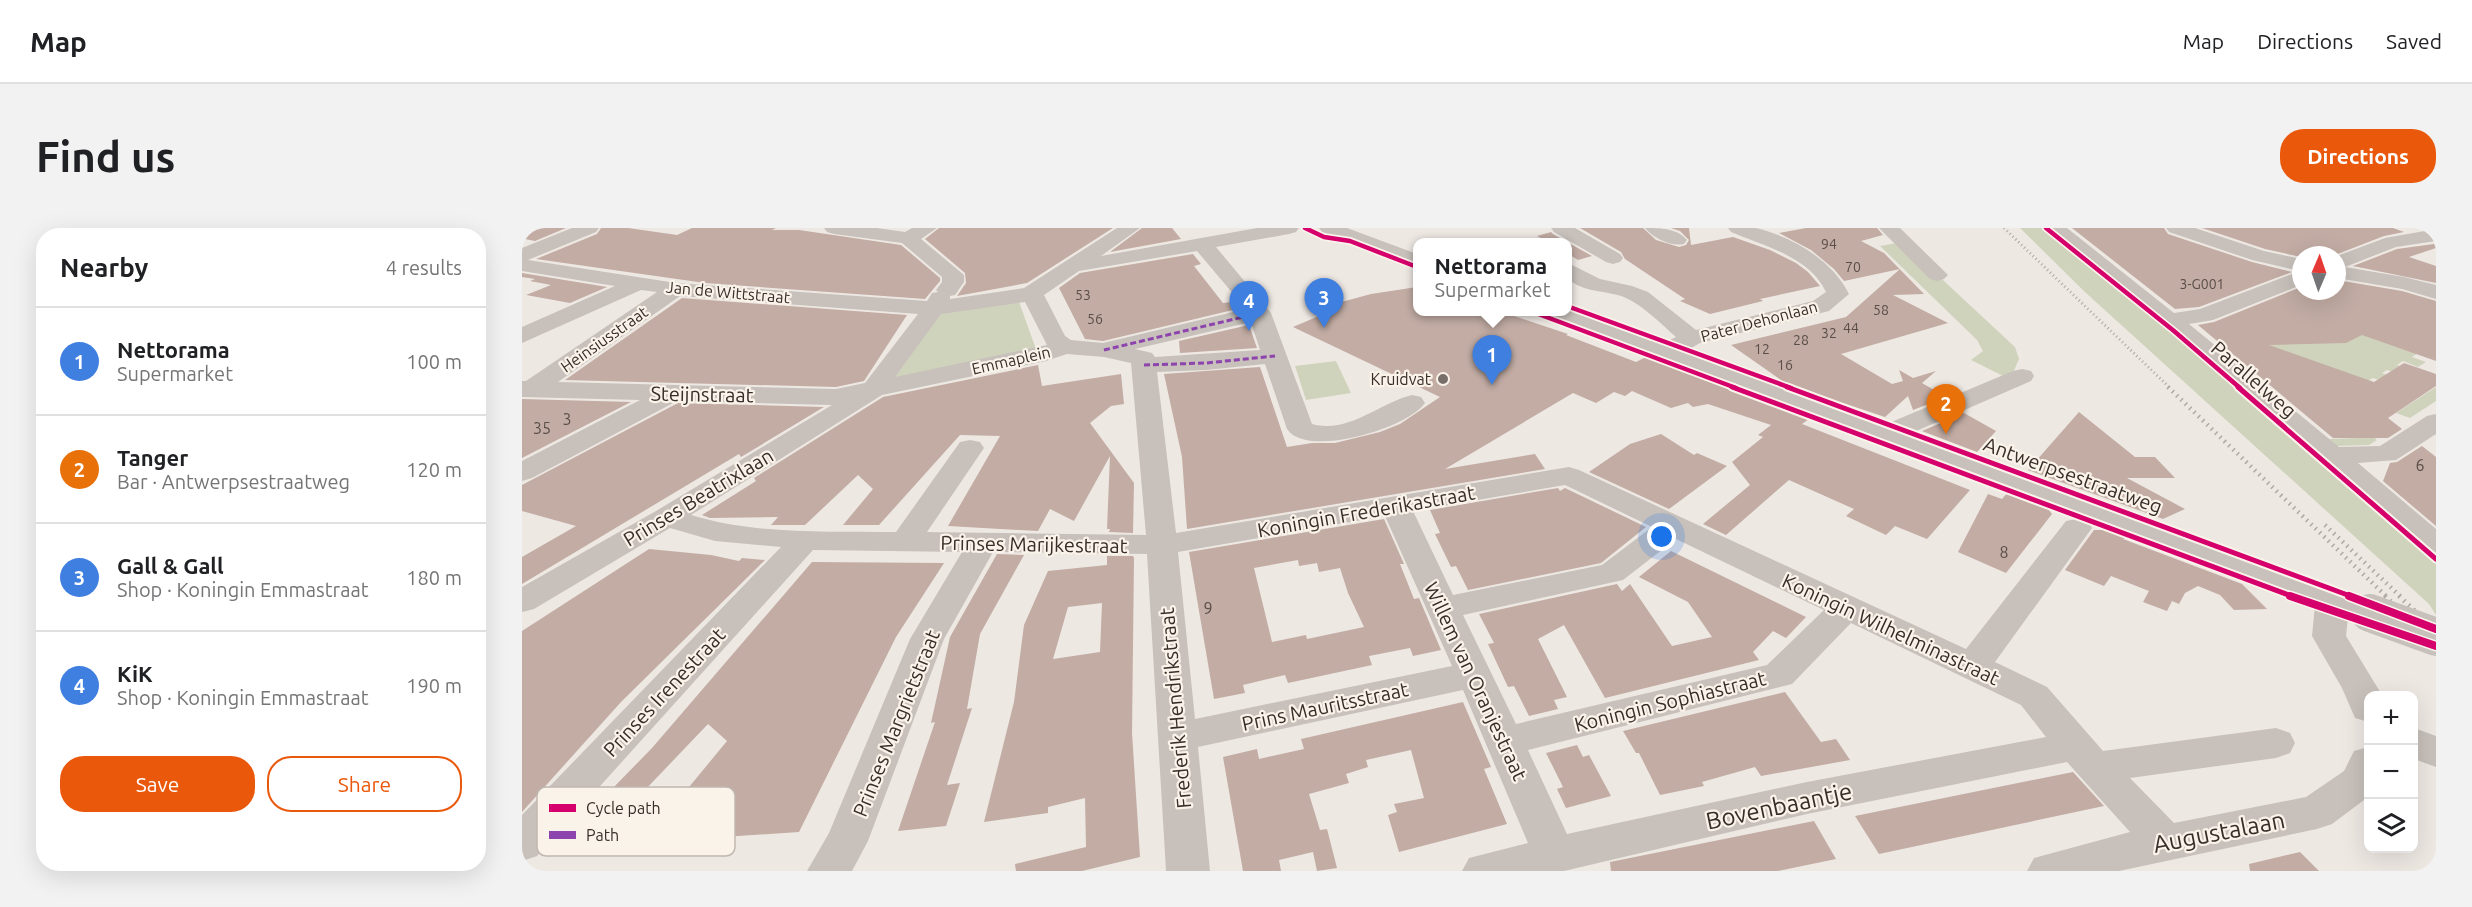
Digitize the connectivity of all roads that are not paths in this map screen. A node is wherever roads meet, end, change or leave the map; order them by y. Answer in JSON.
{"nodes":[{"id":1,"x":589,"y":228,"type":"edge"},
{"id":2,"x":834,"y":228,"type":"edge"},
{"id":3,"x":927,"y":228,"type":"edge"},
{"id":4,"x":1130,"y":228,"type":"edge"},
{"id":5,"x":1289,"y":228,"type":"edge"},
{"id":6,"x":1329,"y":228,"type":"edge"},
{"id":7,"x":1561,"y":228,"type":"edge"},
{"id":8,"x":1655,"y":228,"type":"edge"},
{"id":9,"x":1775,"y":228,"type":"edge"},
{"id":10,"x":1889,"y":228,"type":"edge"},
{"id":11,"x":2055,"y":228,"type":"edge"},
{"id":12,"x":2176,"y":228,"type":"edge"},
{"id":13,"x":1744,"y":230,"type":"edge"},
{"id":14,"x":2436,"y":235,"type":"edge"},
{"id":15,"x":908,"y":238,"type":"junction"},
{"id":16,"x":1677,"y":240,"type":"dead end"},
{"id":17,"x":1201,"y":243,"type":"junction"},
{"id":18,"x":522,"y":255,"type":"edge"},
{"id":19,"x":1613,"y":258,"type":"dead end"},
{"id":20,"x":1413,"y":260,"type":"edge"},
{"id":21,"x":2346,"y":260,"type":"edge"},
{"id":22,"x":2292,"y":263,"type":"edge"},
{"id":23,"x":522,"y":265,"type":"edge"},
{"id":24,"x":1070,"y":268,"type":"junction"},
{"id":25,"x":1572,"y":272,"type":"dead end"},
{"id":26,"x":2346,"y":273,"type":"edge"},
{"id":27,"x":1937,"y":274,"type":"dead end"},
{"id":28,"x":2292,"y":281,"type":"edge"},
{"id":29,"x":637,"y":284,"type":"junction"},
{"id":30,"x":676,"y":289,"type":"junction"},
{"id":31,"x":2436,"y":292,"type":"edge"},
{"id":32,"x":1032,"y":293,"type":"junction"},
{"id":33,"x":941,"y":299,"type":"junction"},
{"id":34,"x":1260,"y":313,"type":"junction"},
{"id":35,"x":1565,"y":316,"type":"edge"},
{"id":36,"x":2170,"y":320,"type":"junction"},
{"id":37,"x":522,"y":336,"type":"edge"},
{"id":38,"x":1692,"y":338,"type":"junction"},
{"id":39,"x":1065,"y":346,"type":"junction"},
{"id":40,"x":1104,"y":350,"type":"junction"},
{"id":41,"x":1665,"y":352,"type":"junction"},
{"id":42,"x":1275,"y":356,"type":"junction"},
{"id":43,"x":1144,"y":365,"type":"junction"},
{"id":44,"x":2022,"y":376,"type":"dead end"},
{"id":45,"x":527,"y":389,"type":"edge"},
{"id":46,"x":872,"y":391,"type":"junction"},
{"id":47,"x":671,"y":393,"type":"junction"},
{"id":48,"x":1412,"y":403,"type":"dead end"},
{"id":49,"x":2436,"y":422,"type":"edge"},
{"id":50,"x":1890,"y":432,"type":"junction"},
{"id":51,"x":970,"y":448,"type":"dead end"},
{"id":52,"x":2331,"y":456,"type":"junction"},
{"id":53,"x":522,"y":472,"type":"edge"},
{"id":54,"x":1569,"y":476,"type":"joint"},
{"id":55,"x":1396,"y":507,"type":"junction"},
{"id":56,"x":667,"y":517,"type":"junction"},
{"id":57,"x":1673,"y":526,"type":"junction"},
{"id":58,"x":2077,"y":528,"type":"dead end"},
{"id":59,"x":805,"y":540,"type":"junction"},
{"id":60,"x":905,"y":542,"type":"junction"},
{"id":61,"x":982,"y":544,"type":"junction"},
{"id":62,"x":1162,"y":545,"type":"junction"},
{"id":63,"x":2436,"y":545,"type":"edge"},
{"id":64,"x":2332,"y":600,"type":"junction"},
{"id":65,"x":522,"y":601,"type":"edge"},
{"id":66,"x":1443,"y":608,"type":"junction"},
{"id":67,"x":1846,"y":608,"type":"junction"},
{"id":68,"x":2436,"y":637,"type":"edge"},
{"id":69,"x":1972,"y":667,"type":"junction"},
{"id":70,"x":1473,"y":675,"type":"junction"},
{"id":71,"x":2364,"y":698,"type":"edge"},
{"id":72,"x":1176,"y":737,"type":"junction"},
{"id":73,"x":1505,"y":741,"type":"junction"},
{"id":74,"x":2276,"y":743,"type":"dead end"},
{"id":75,"x":2417,"y":745,"type":"edge"},
{"id":76,"x":2436,"y":752,"type":"edge"},
{"id":77,"x":2086,"y":757,"type":"junction"},
{"id":78,"x":2364,"y":771,"type":"edge"},
{"id":79,"x":574,"y":787,"type":"edge"},
{"id":80,"x":537,"y":827,"type":"edge"},
{"id":81,"x":522,"y":843,"type":"edge"},
{"id":82,"x":2166,"y":843,"type":"junction"},
{"id":83,"x":1555,"y":856,"type":"junction"},
{"id":84,"x":829,"y":871,"type":"edge"},
{"id":85,"x":1188,"y":871,"type":"edge"},
{"id":86,"x":1484,"y":871,"type":"edge"},
{"id":87,"x":2049,"y":871,"type":"edge"}],
"edges":[{"from":1,"to":18,"type":"street"},
{"from":2,"to":15,"type":"street"},
{"from":3,"to":15,"type":"street"},
{"from":4,"to":24,"type":"street"},
{"from":5,"to":17,"type":"street"},
{"from":6,"to":20,"type":"street"},
{"from":7,"to":19,"type":"street"},
{"from":8,"to":16,"type":"street"},
{"from":9,"to":13,"type":"street"},
{"from":10,"to":27,"type":"street"},
{"from":11,"to":36,"type":"street","name":"Parallelweg"},
{"from":12,"to":22,"type":"street"},
{"from":13,"to":38,"type":"street","name":"Pater Dehonlaan"},
{"from":14,"to":21,"type":"street"},
{"from":15,"to":33,"type":"street"},
{"from":17,"to":24,"type":"street"},
{"from":17,"to":34,"type":"street"},
{"from":23,"to":29,"type":"street","name":"Jan de Wittstraat"},
{"from":24,"to":32,"type":"street"},
{"from":25,"to":38,"type":"street"},
{"from":26,"to":31,"type":"street"},
{"from":28,"to":36,"type":"street"},
{"from":29,"to":30,"type":"street","name":"Jan de Wittstraat"},
{"from":29,"to":37,"type":"street"},
{"from":30,"to":33,"type":"street","name":"Jan de Wittstraat"},
{"from":30,"to":45,"type":"street","name":"Heinsiusstraat"},
{"from":32,"to":33,"type":"street"},
{"from":32,"to":39,"type":"street","name":"Emmaplein"},
{"from":33,"to":46,"type":"street"},
{"from":34,"to":40,"type":"street"},
{"from":34,"to":42,"type":"street"},
{"from":35,"to":41,"type":"street","name":"Antwerpsestraatweg"},
{"from":36,"to":52,"type":"street","name":"Parallelweg"},
{"from":38,"to":41,"type":"street","name":"Pater Dehonlaan"},
{"from":39,"to":40,"type":"street"},
{"from":39,"to":46,"type":"street","name":"Emmaplein"},
{"from":40,"to":43,"type":"street"},
{"from":41,"to":50,"type":"street","name":"Antwerpsestraatweg"},
{"from":42,"to":43,"type":"street"},
{"from":42,"to":48,"type":"street"},
{"from":43,"to":62,"type":"street","name":"Frederik Hendrikstraat"},
{"from":44,"to":50,"type":"street"},
{"from":45,"to":47,"type":"street","name":"Steijnstraat"},
{"from":46,"to":47,"type":"street","name":"Steijnstraat"},
{"from":46,"to":56,"type":"street","name":"Prinses Beatrixlaan"},
{"from":47,"to":53,"type":"street"},
{"from":49,"to":52,"type":"street"},
{"from":50,"to":64,"type":"street","name":"Antwerpsestraatweg"},
{"from":51,"to":60,"type":"street","name":"Prinses Marijkestraat"},
{"from":52,"to":63,"type":"street","name":"Parallelweg"},
{"from":54,"to":55,"type":"street","name":"Koningin Frederikastraat"},
{"from":54,"to":57,"type":"street","name":"Koningin Wilhelminastraat"},
{"from":55,"to":62,"type":"street","name":"Koningin Frederikastraat"},
{"from":55,"to":66,"type":"street","name":"Willem van Oranjestraat"},
{"from":56,"to":59,"type":"street","name":"Prinses Marijkestraat"},
{"from":56,"to":65,"type":"street","name":"Prinses Beatrixlaan"},
{"from":57,"to":66,"type":"street"},
{"from":57,"to":67,"type":"street","name":"Koningin Wilhelminastraat"},
{"from":58,"to":69,"type":"street"},
{"from":59,"to":60,"type":"street","name":"Prinses Marijkestraat"},
{"from":59,"to":79,"type":"street","name":"Prinses Irenestraat"},
{"from":60,"to":61,"type":"street","name":"Prinses Marijkestraat"},
{"from":61,"to":62,"type":"street","name":"Prinses Marijkestraat"},
{"from":61,"to":84,"type":"street","name":"Prinses Margrietstraat"},
{"from":62,"to":72,"type":"street","name":"Frederik Hendrikstraat"},
{"from":64,"to":68,"type":"street","name":"Antwerpsestraatweg","bridge":true},
{"from":64,"to":71,"type":"street"},
{"from":66,"to":70,"type":"street","name":"Willem van Oranjestraat"},
{"from":67,"to":69,"type":"street","name":"Koningin Wilhelminastraat"},
{"from":67,"to":73,"type":"street","name":"Koningin Sophiastraat"},
{"from":69,"to":77,"type":"street","name":"Koningin Wilhelminastraat"},
{"from":70,"to":72,"type":"street","name":"Prins Mauritsstraat"},
{"from":70,"to":73,"type":"street","name":"Willem van Oranjestraat"},
{"from":72,"to":85,"type":"street","name":"Frederik Hendrikstraat"},
{"from":73,"to":83,"type":"street","name":"Willem van Oranjestraat"},
{"from":74,"to":77,"type":"street","name":"Bovenbaantje"},
{"from":75,"to":76,"type":"street"},
{"from":77,"to":82,"type":"street","name":"Koningin Wilhelminastraat"},
{"from":77,"to":83,"type":"street","name":"Bovenbaantje"},
{"from":78,"to":82,"type":"street","name":"Augustalaan"},
{"from":80,"to":81,"type":"street","name":"Prinses Irenestraat"},
{"from":82,"to":87,"type":"street","name":"Augustalaan"},
{"from":83,"to":86,"type":"street","name":"Bovenbaantje"}]}
